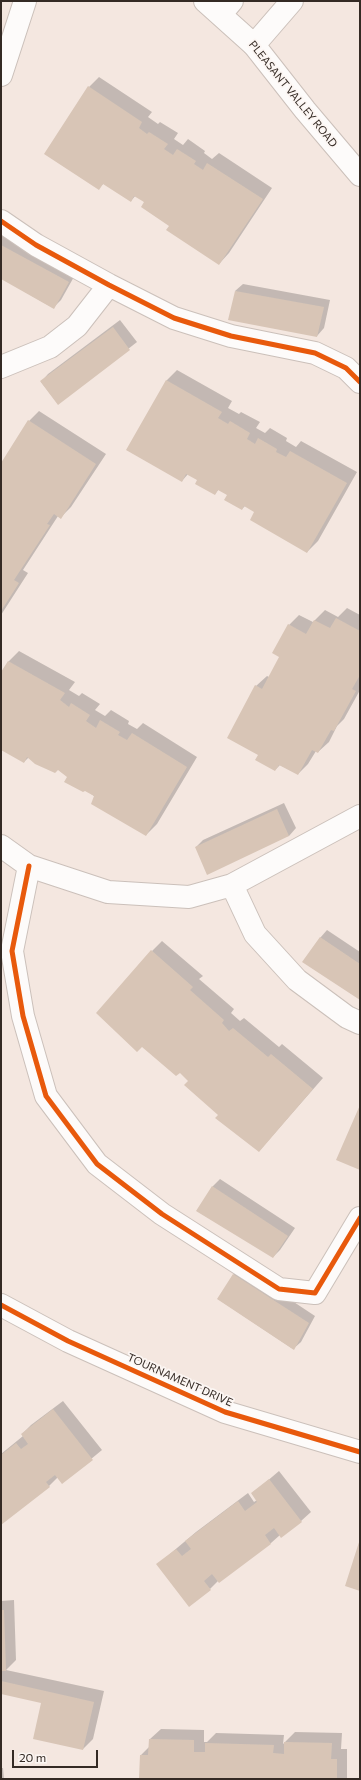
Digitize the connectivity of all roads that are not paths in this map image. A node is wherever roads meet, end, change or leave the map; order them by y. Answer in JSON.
{"nodes":[{"id":1,"x":25,"y":1,"type":"edge"},
{"id":2,"x":205,"y":1,"type":"edge"},
{"id":3,"x":292,"y":1,"type":"edge"},
{"id":4,"x":226,"y":8,"type":"edge"},
{"id":5,"x":254,"y":45,"type":"junction"},
{"id":6,"x":1,"y":75,"type":"edge"},
{"id":7,"x":360,"y":175,"type":"edge"},
{"id":8,"x":1,"y":221,"type":"edge"},
{"id":9,"x":109,"y":286,"type":"junction"},
{"id":10,"x":1,"y":367,"type":"edge"},
{"id":11,"x":360,"y":382,"type":"edge"},
{"id":12,"x":360,"y":816,"type":"edge"},
{"id":13,"x":1,"y":846,"type":"edge"},
{"id":14,"x":28,"y":866,"type":"junction"},
{"id":15,"x":232,"y":885,"type":"junction"},
{"id":16,"x":360,"y":1023,"type":"edge"},
{"id":17,"x":360,"y":1218,"type":"edge"},
{"id":18,"x":1,"y":1305,"type":"edge"},
{"id":19,"x":360,"y":1452,"type":"edge"}],
"edges":[{"from":1,"to":6,"type":"street"},
{"from":2,"to":4,"type":"street","name":"PLEASANT VALLEY ROAD"},
{"from":3,"to":5,"type":"street"},
{"from":4,"to":5,"type":"street","name":"PLEASANT VALLEY ROAD"},
{"from":5,"to":7,"type":"street","name":"PLEASANT VALLEY ROAD"},
{"from":8,"to":9,"type":"street"},
{"from":9,"to":10,"type":"street"},
{"from":9,"to":11,"type":"street"},
{"from":12,"to":15,"type":"street"},
{"from":13,"to":14,"type":"street"},
{"from":14,"to":15,"type":"street"},
{"from":14,"to":17,"type":"street"},
{"from":15,"to":16,"type":"street"},
{"from":18,"to":19,"type":"street","name":"TOURNAMENT DRIVE"}]}
